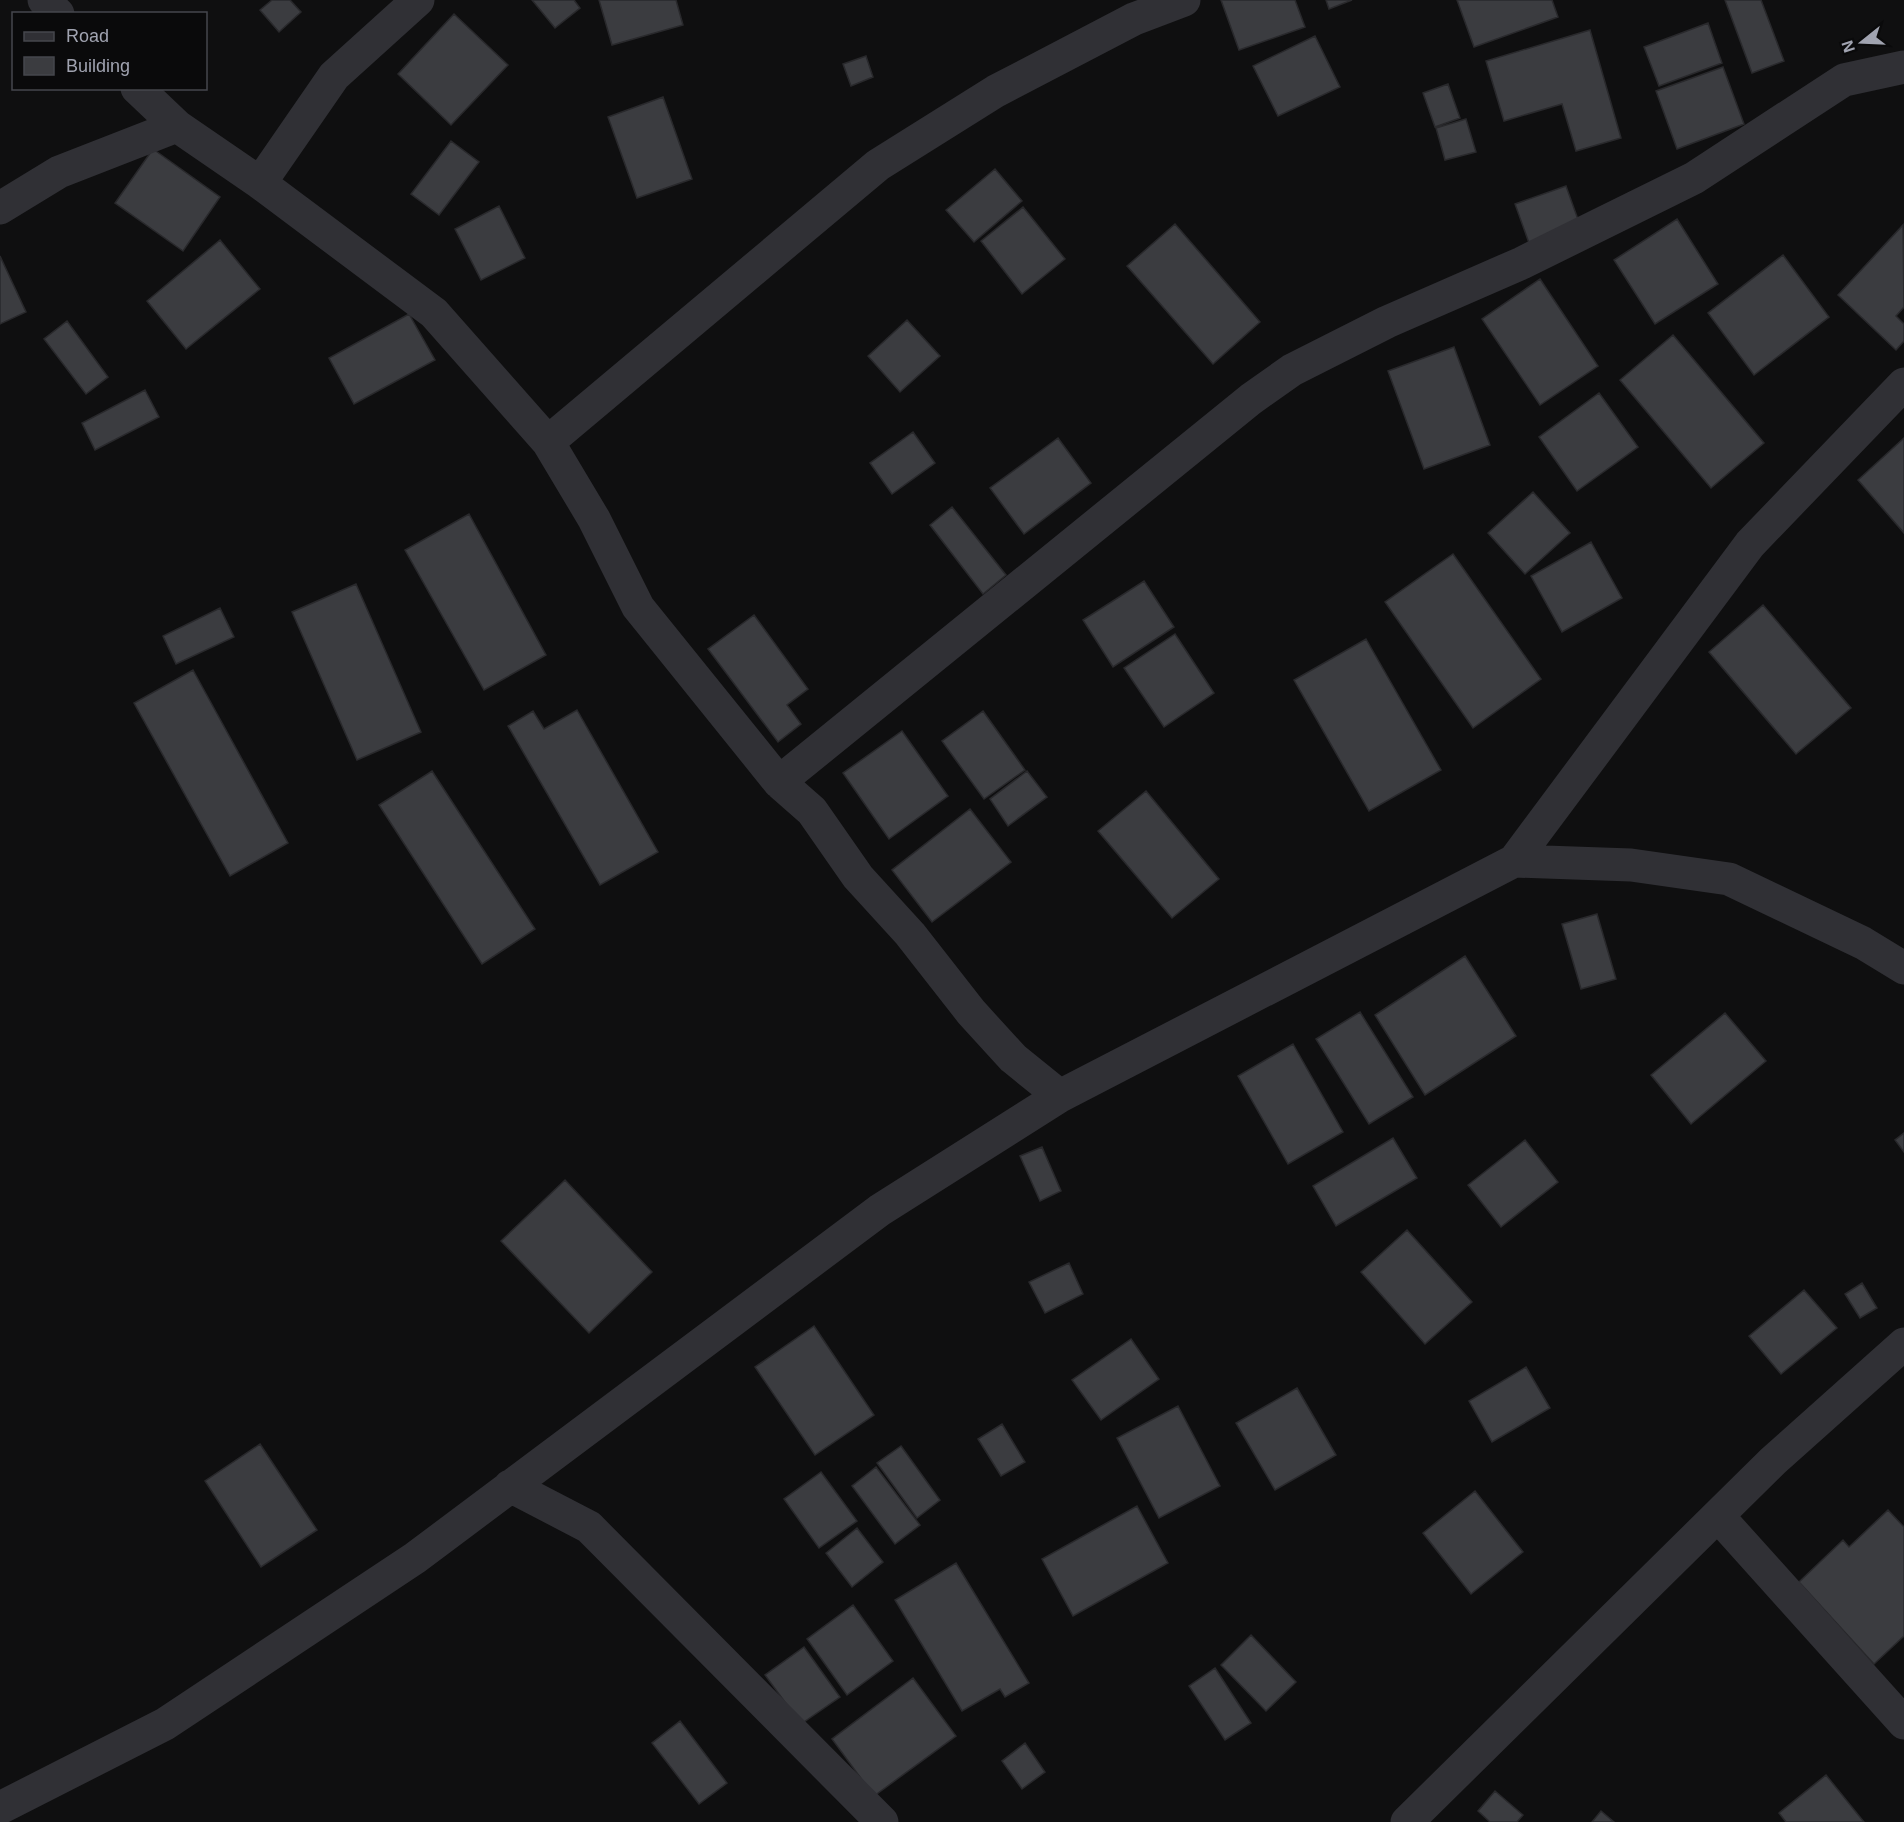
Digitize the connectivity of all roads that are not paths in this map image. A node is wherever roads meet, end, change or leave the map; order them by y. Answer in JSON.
{"nodes":[{"id":1,"x":44,"y":0,"type":"edge"},
{"id":2,"x":418,"y":0,"type":"edge"},
{"id":3,"x":1184,"y":0,"type":"edge"},
{"id":4,"x":56,"y":12,"type":"edge"},
{"id":5,"x":1904,"y":67,"type":"edge"},
{"id":6,"x":139,"y":90,"type":"edge"},
{"id":7,"x":177,"y":126,"type":"junction"},
{"id":8,"x":260,"y":183,"type":"junction"},
{"id":9,"x":0,"y":208,"type":"edge"},
{"id":10,"x":1904,"y":384,"type":"edge"},
{"id":11,"x":548,"y":442,"type":"junction"},
{"id":12,"x":778,"y":782,"type":"junction"},
{"id":13,"x":1514,"y":861,"type":"junction"},
{"id":14,"x":1904,"y":968,"type":"edge"},
{"id":15,"x":1060,"y":1096,"type":"junction"},
{"id":16,"x":1904,"y":1344,"type":"edge"},
{"id":17,"x":510,"y":1486,"type":"junction"},
{"id":18,"x":1718,"y":1516,"type":"junction"},
{"id":19,"x":1904,"y":1723,"type":"edge"},
{"id":20,"x":0,"y":1808,"type":"edge"},
{"id":21,"x":882,"y":1822,"type":"edge"},
{"id":22,"x":1407,"y":1822,"type":"edge"}],
"edges":[{"from":1,"to":4,"type":"street"},
{"from":2,"to":8,"type":"street"},
{"from":3,"to":11,"type":"street"},
{"from":5,"to":12,"type":"street"},
{"from":6,"to":7,"type":"street"},
{"from":7,"to":8,"type":"street"},
{"from":7,"to":9,"type":"street"},
{"from":8,"to":11,"type":"street"},
{"from":10,"to":13,"type":"street"},
{"from":11,"to":12,"type":"street"},
{"from":12,"to":15,"type":"street"},
{"from":13,"to":14,"type":"street"},
{"from":13,"to":15,"type":"street"},
{"from":15,"to":17,"type":"street"},
{"from":16,"to":18,"type":"street"},
{"from":17,"to":20,"type":"street"},
{"from":17,"to":21,"type":"street"},
{"from":18,"to":19,"type":"street"},
{"from":18,"to":22,"type":"street"}]}
